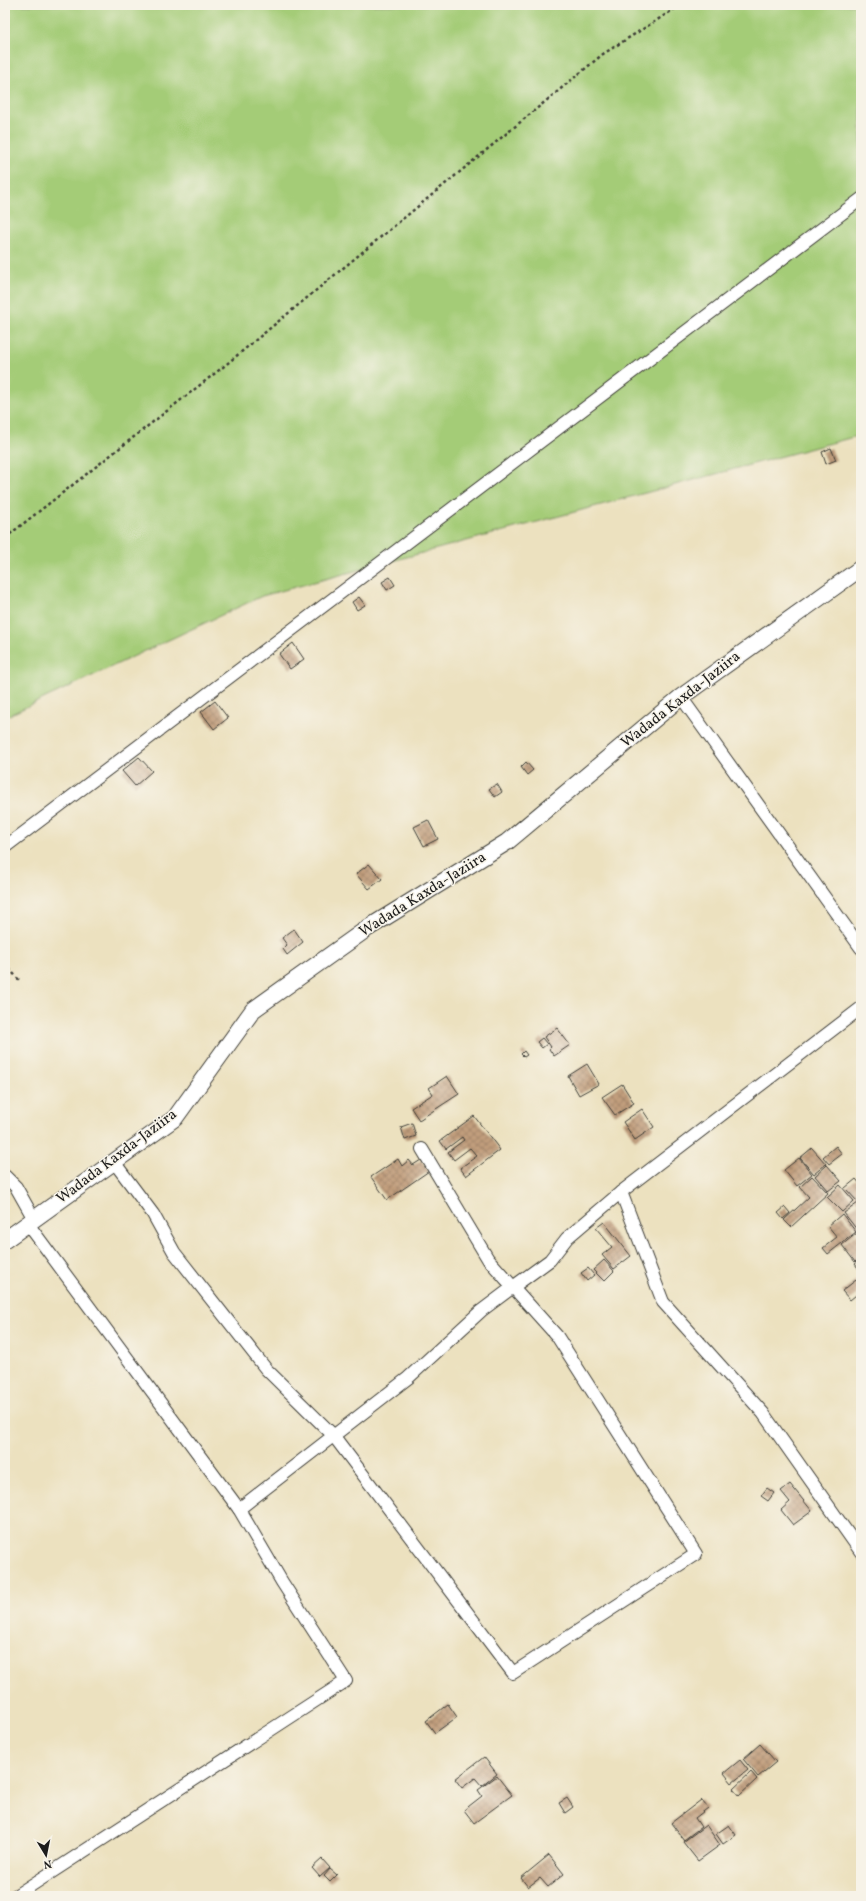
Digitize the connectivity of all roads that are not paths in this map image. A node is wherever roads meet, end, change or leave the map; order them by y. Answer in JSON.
{"nodes":[{"id":1,"x":861,"y":199,"type":"edge"},
{"id":2,"x":861,"y":568,"type":"edge"},
{"id":3,"x":681,"y":697,"type":"junction"},
{"id":4,"x":5,"y":847,"type":"edge"},
{"id":5,"x":861,"y":948,"type":"edge"},
{"id":6,"x":861,"y":1008,"type":"edge"},
{"id":7,"x":422,"y":1149,"type":"dead end"},
{"id":8,"x":114,"y":1162,"type":"junction"},
{"id":9,"x":5,"y":1176,"type":"edge"},
{"id":10,"x":621,"y":1192,"type":"junction"},
{"id":11,"x":31,"y":1221,"type":"junction"},
{"id":12,"x":5,"y":1240,"type":"edge"},
{"id":13,"x":513,"y":1287,"type":"junction"},
{"id":14,"x":334,"y":1435,"type":"junction"},
{"id":15,"x":239,"y":1509,"type":"junction"},
{"id":16,"x":861,"y":1552,"type":"edge"},
{"id":17,"x":15,"y":1896,"type":"edge"}],
"edges":[{"from":1,"to":4,"type":"street"},
{"from":2,"to":3,"type":"street","name":"Wadada Kaxda-Jaziira"},
{"from":3,"to":5,"type":"street"},
{"from":3,"to":8,"type":"street","name":"Wadada Kaxda-Jaziira"},
{"from":6,"to":10,"type":"street"},
{"from":7,"to":13,"type":"street"},
{"from":8,"to":11,"type":"street","name":"Wadada Kaxda-Jaziira"},
{"from":8,"to":14,"type":"street"},
{"from":9,"to":11,"type":"street"},
{"from":10,"to":13,"type":"street"},
{"from":10,"to":16,"type":"street"},
{"from":11,"to":12,"type":"street","name":"Wadada Kaxda-Jaziira"},
{"from":11,"to":15,"type":"street"},
{"from":13,"to":14,"type":"street"},
{"from":13,"to":14,"type":"street"},
{"from":14,"to":15,"type":"street"},
{"from":15,"to":17,"type":"street"}]}
